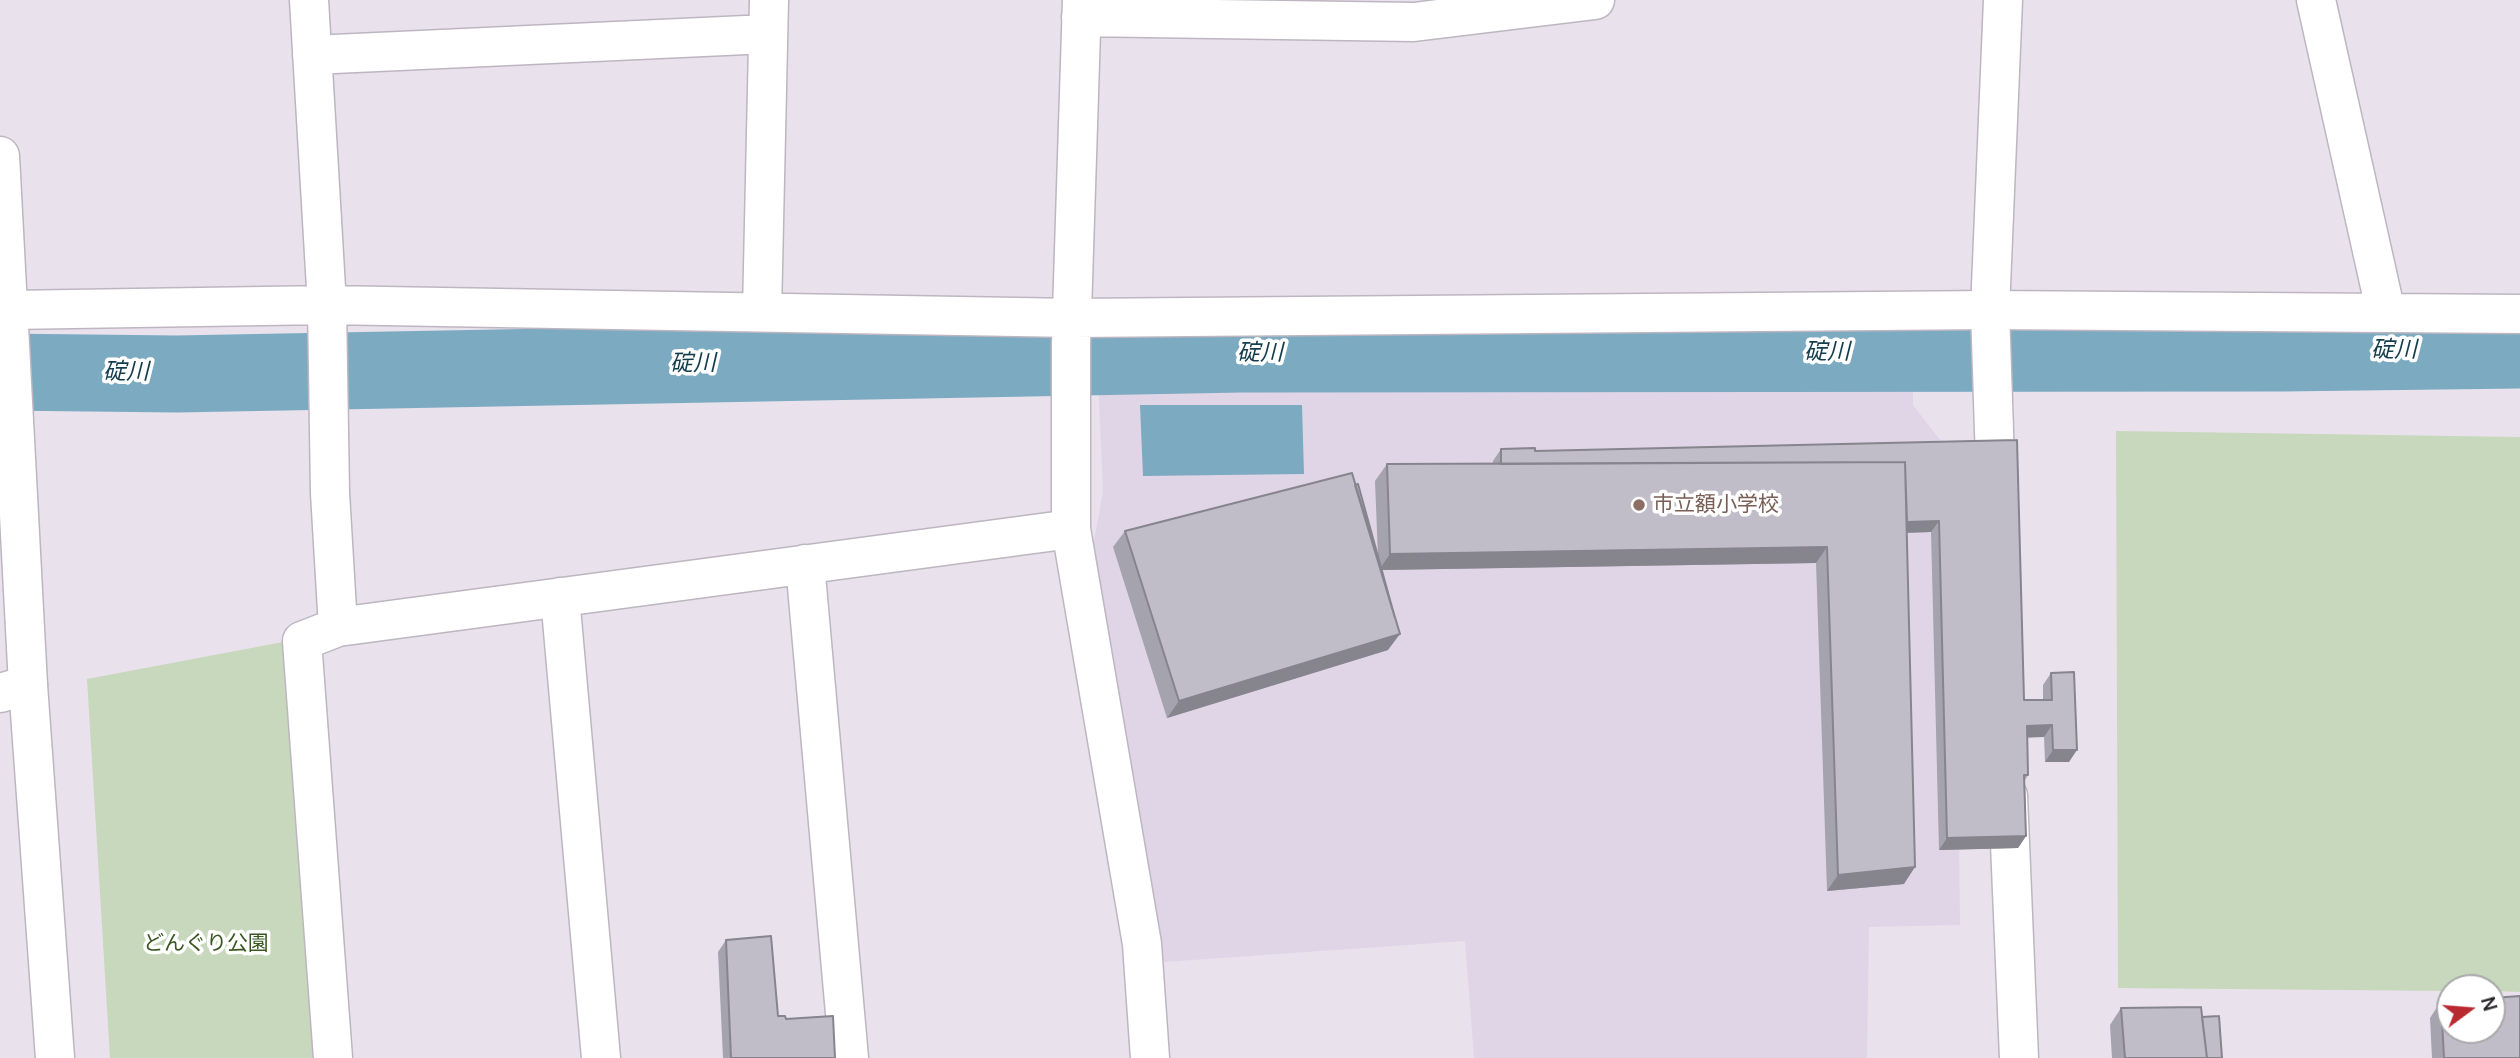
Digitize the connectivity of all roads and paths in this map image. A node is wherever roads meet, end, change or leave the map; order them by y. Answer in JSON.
{"nodes":[{"id":1,"x":309,"y":0,"type":"edge"},
{"id":2,"x":1595,"y":0,"type":"edge"},
{"id":3,"x":2003,"y":0,"type":"edge"},
{"id":4,"x":2316,"y":0,"type":"edge"},
{"id":5,"x":1081,"y":8,"type":"edge"},
{"id":6,"x":1414,"y":11,"type":"edge"},
{"id":7,"x":769,"y":17,"type":"edge"},
{"id":8,"x":312,"y":55,"type":"junction"},
{"id":9,"x":0,"y":156,"type":"edge"},
{"id":10,"x":762,"y":312,"type":"junction"},
{"id":11,"x":2386,"y":313,"type":"junction"},
{"id":12,"x":2520,"y":314,"type":"edge"},
{"id":13,"x":7,"y":321,"type":"edge"},
{"id":14,"x":327,"y":323,"type":"junction"},
{"id":15,"x":1072,"y":331,"type":"junction"},
{"id":16,"x":1990,"y":339,"type":"junction"},
{"id":17,"x":1997,"y":519,"type":"edge"},
{"id":18,"x":1071,"y":528,"type":"junction"},
{"id":19,"x":804,"y":564,"type":"junction"},
{"id":20,"x":560,"y":597,"type":"junction"},
{"id":21,"x":338,"y":627,"type":"junction"},
{"id":22,"x":14,"y":689,"type":"edge"},
{"id":23,"x":2006,"y":756,"type":"edge"},
{"id":24,"x":55,"y":1058,"type":"edge"},
{"id":25,"x":333,"y":1058,"type":"edge"},
{"id":26,"x":601,"y":1058,"type":"edge"},
{"id":27,"x":849,"y":1058,"type":"edge"},
{"id":28,"x":1150,"y":1058,"type":"edge"},
{"id":29,"x":2019,"y":1058,"type":"edge"}],
"edges":[{"from":1,"to":8,"type":"street"},
{"from":2,"to":6,"type":"street"},
{"from":3,"to":16,"type":"street"},
{"from":4,"to":11,"type":"street"},
{"from":5,"to":6,"type":"street"},
{"from":5,"to":15,"type":"street"},
{"from":7,"to":8,"type":"street"},
{"from":7,"to":10,"type":"street"},
{"from":8,"to":14,"type":"street"},
{"from":9,"to":13,"type":"street"},
{"from":10,"to":14,"type":"street"},
{"from":10,"to":15,"type":"street"},
{"from":11,"to":12,"type":"street"},
{"from":11,"to":16,"type":"street"},
{"from":13,"to":14,"type":"street"},
{"from":13,"to":22,"type":"street"},
{"from":14,"to":21,"type":"street"},
{"from":15,"to":16,"type":"street"},
{"from":15,"to":18,"type":"street"},
{"from":16,"to":17,"type":"street"},
{"from":18,"to":19,"type":"street"},
{"from":18,"to":28,"type":"street"},
{"from":19,"to":20,"type":"street"},
{"from":19,"to":27,"type":"street"},
{"from":20,"to":21,"type":"street"},
{"from":20,"to":26,"type":"street"},
{"from":21,"to":25,"type":"street"},
{"from":22,"to":24,"type":"street"},
{"from":23,"to":29,"type":"street"}]}
